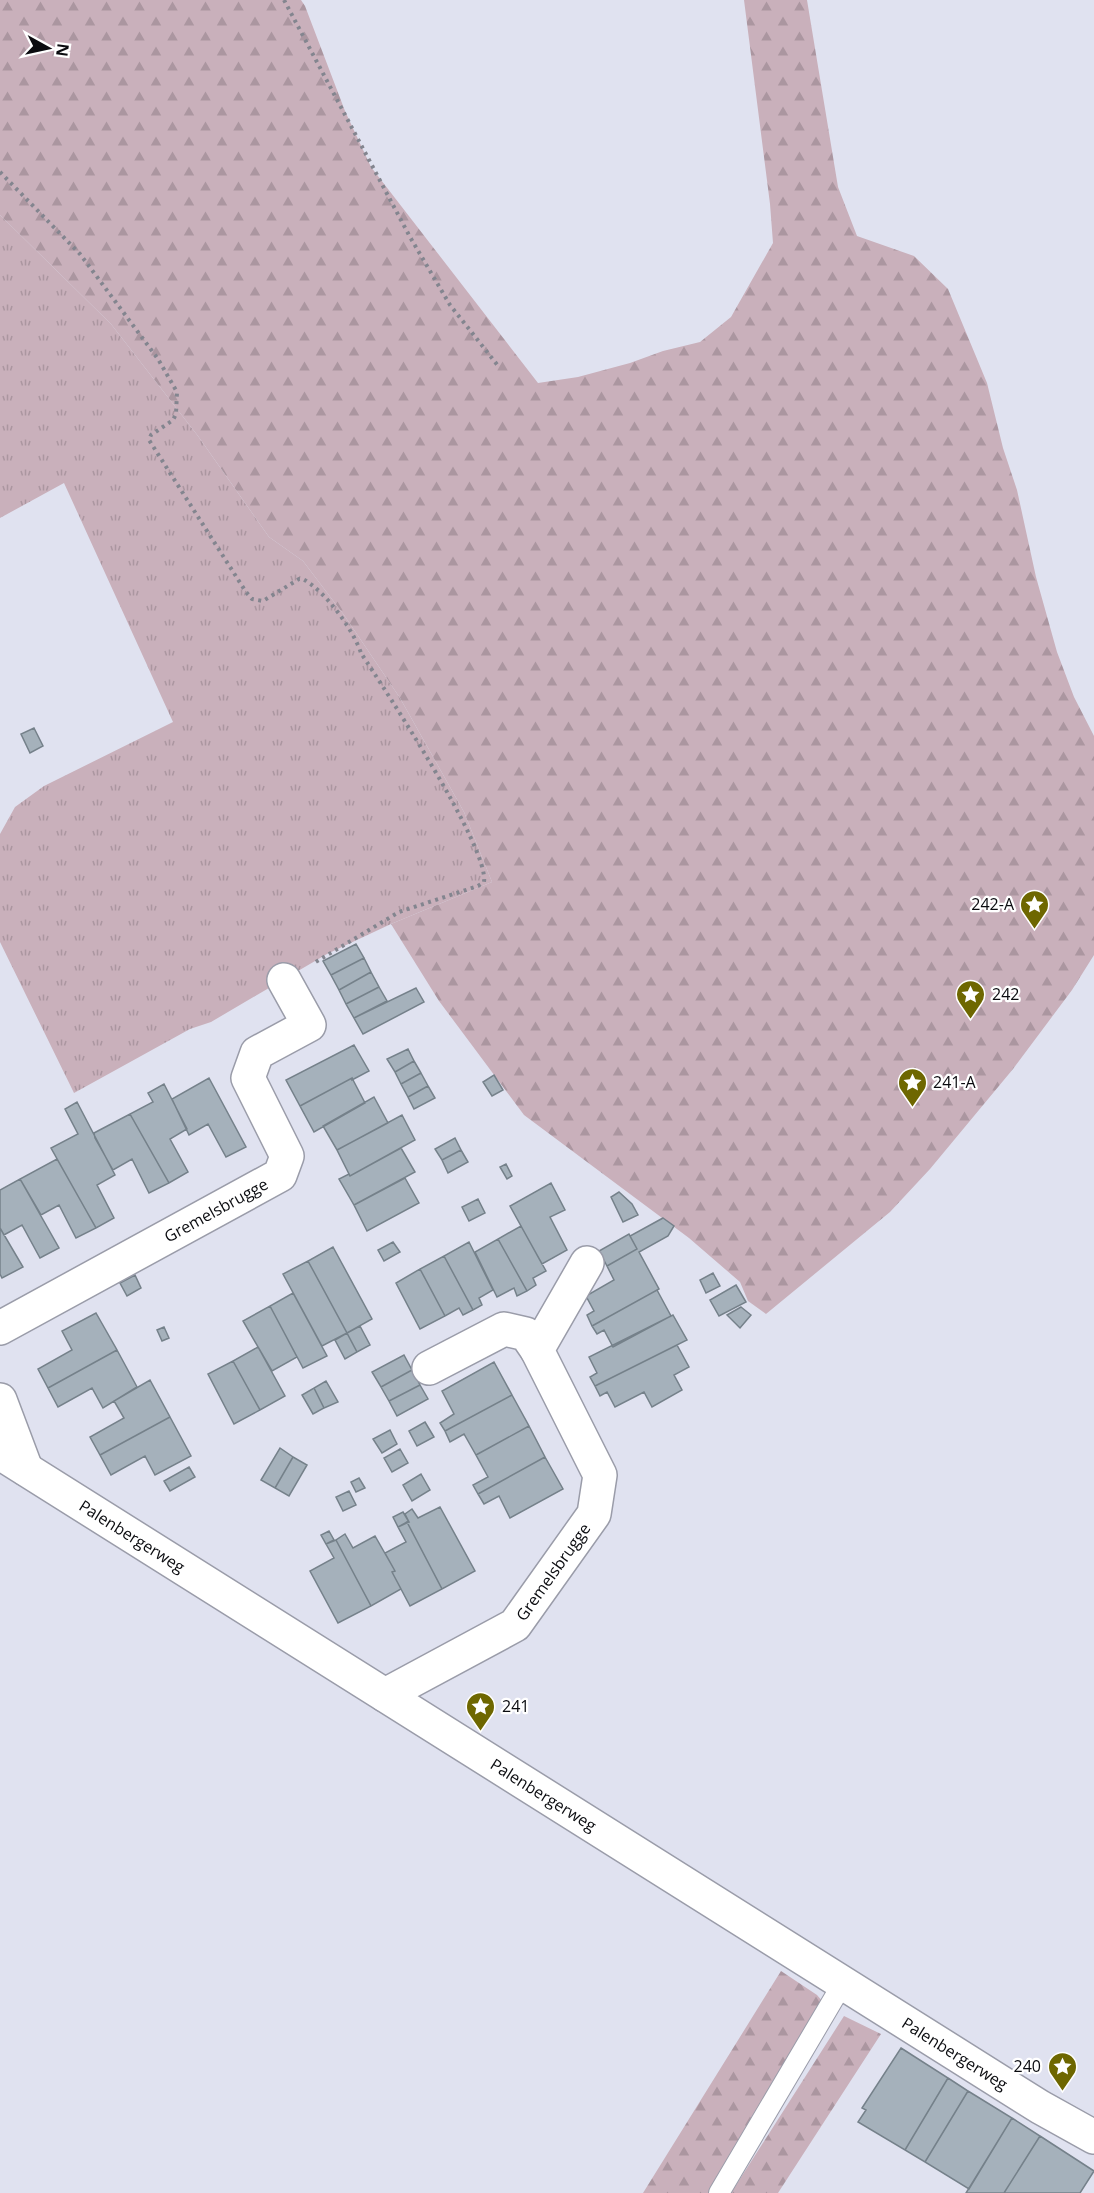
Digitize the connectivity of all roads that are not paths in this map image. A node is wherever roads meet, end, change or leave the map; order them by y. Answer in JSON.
{"nodes":[{"id":1,"x":284,"y":980,"type":"road end"},
{"id":2,"x":587,"y":1263,"type":"dead end"},
{"id":3,"x":0,"y":1328,"type":"edge"},
{"id":4,"x":537,"y":1350,"type":"junction"},
{"id":5,"x":429,"y":1368,"type":"dead end"},
{"id":6,"x":0,"y":1400,"type":"edge"},
{"id":7,"x":13,"y":1461,"type":"edge"},
{"id":8,"x":384,"y":1695,"type":"junction"},
{"id":9,"x":843,"y":1983,"type":"junction"},
{"id":10,"x":1091,"y":2136,"type":"edge"},
{"id":11,"x":718,"y":2193,"type":"edge"}],
"edges":[{"from":1,"to":3,"type":"street","name":"Gremelsbrugge"},
{"from":2,"to":4,"type":"street"},
{"from":4,"to":5,"type":"street","name":"Gremelsbrugge"},
{"from":4,"to":8,"type":"street","name":"Gremelsbrugge"},
{"from":6,"to":7,"type":"street"},
{"from":7,"to":8,"type":"street","name":"Palenbergerweg"},
{"from":8,"to":9,"type":"street","name":"Palenbergerweg"},
{"from":9,"to":10,"type":"street","name":"Palenbergerweg"},
{"from":9,"to":11,"type":"lane"}]}
